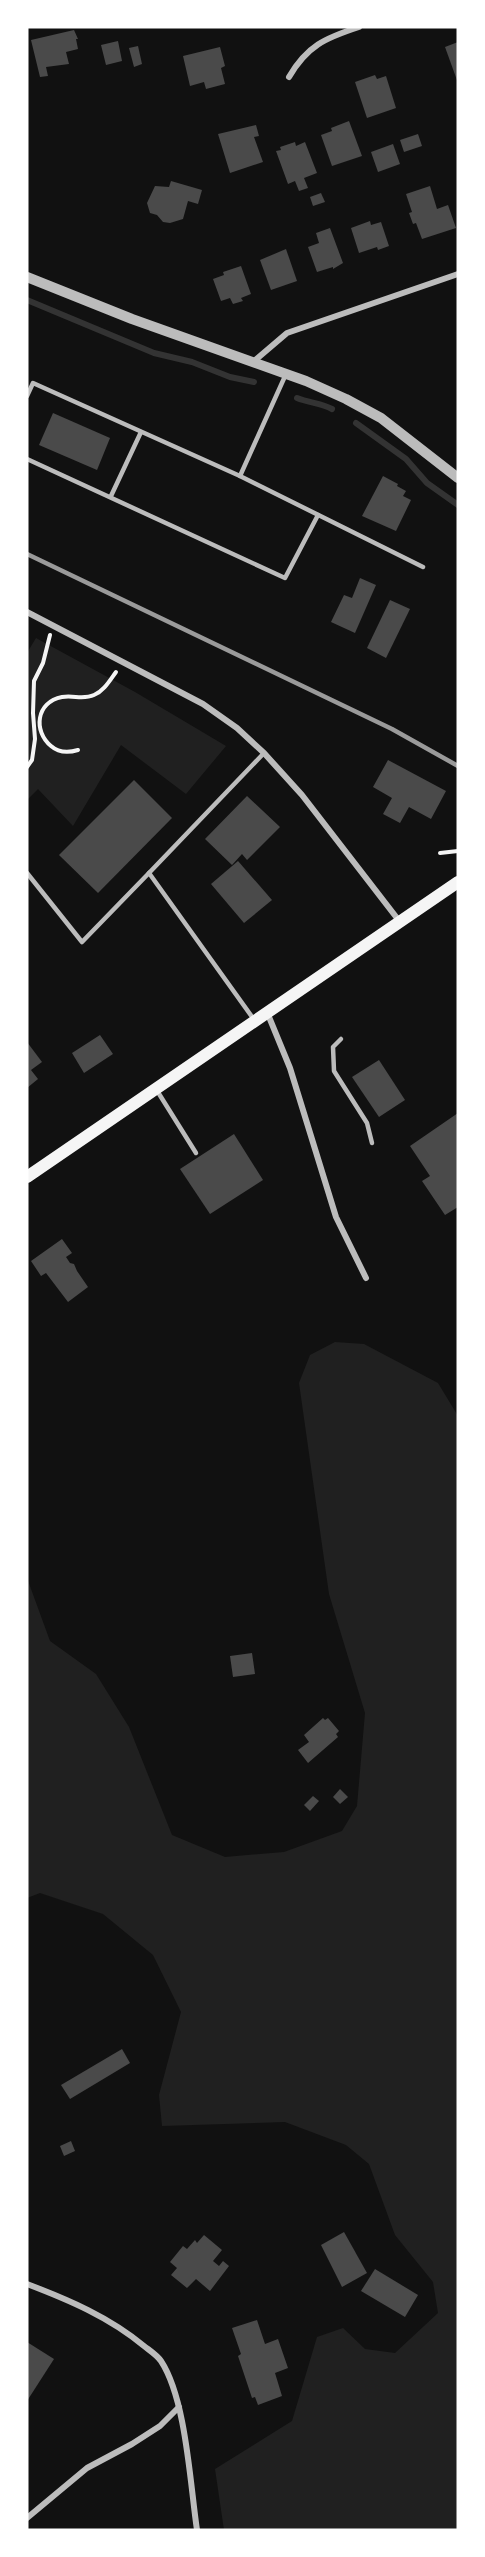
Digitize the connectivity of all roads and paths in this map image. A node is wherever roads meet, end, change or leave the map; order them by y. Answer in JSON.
{"nodes":[{"id":1,"x":358,"y":27,"type":"edge"},
{"id":2,"x":289,"y":77,"type":"dead end"},
{"id":3,"x":458,"y":274,"type":"edge"},
{"id":4,"x":27,"y":277,"type":"edge"},
{"id":5,"x":253,"y":362,"type":"junction"},
{"id":6,"x":284,"y":378,"type":"junction"},
{"id":7,"x":27,"y":396,"type":"edge"},
{"id":8,"x":141,"y":432,"type":"junction"},
{"id":9,"x":27,"y":459,"type":"edge"},
{"id":10,"x":240,"y":476,"type":"junction"},
{"id":11,"x":458,"y":478,"type":"edge"},
{"id":12,"x":111,"y":496,"type":"junction"},
{"id":13,"x":318,"y":515,"type":"junction"},
{"id":14,"x":423,"y":567,"type":"dead end"},
{"id":15,"x":27,"y":612,"type":"edge"},
{"id":16,"x":52,"y":625,"type":"junction"},
{"id":17,"x":123,"y":661,"type":"junction"},
{"id":18,"x":36,"y":725,"type":"junction"},
{"id":19,"x":78,"y":750,"type":"dead end"},
{"id":20,"x":264,"y":753,"type":"junction"},
{"id":21,"x":27,"y":767,"type":"edge"},
{"id":22,"x":458,"y":851,"type":"edge"},
{"id":23,"x":440,"y":853,"type":"dead end"},
{"id":24,"x":27,"y":873,"type":"edge"},
{"id":25,"x":149,"y":873,"type":"junction"},
{"id":26,"x":458,"y":882,"type":"edge"},
{"id":27,"x":400,"y":922,"type":"junction"},
{"id":28,"x":267,"y":1012,"type":"junction"},
{"id":29,"x":255,"y":1021,"type":"junction"},
{"id":30,"x":340,"y":1039,"type":"dead end"},
{"id":31,"x":155,"y":1089,"type":"junction"},
{"id":32,"x":372,"y":1143,"type":"dead end"},
{"id":33,"x":196,"y":1153,"type":"dead end"},
{"id":34,"x":27,"y":1177,"type":"edge"},
{"id":35,"x":366,"y":1278,"type":"dead end"},
{"id":36,"x":27,"y":2284,"type":"edge"},
{"id":37,"x":179,"y":2407,"type":"junction"},
{"id":38,"x":27,"y":2518,"type":"edge"},
{"id":39,"x":197,"y":2530,"type":"edge"}],
"edges":[{"from":1,"to":2,"type":"street"},
{"from":3,"to":5,"type":"street"},
{"from":4,"to":5,"type":"street"},
{"from":5,"to":6,"type":"street"},
{"from":6,"to":10,"type":"lane"},
{"from":6,"to":11,"type":"street"},
{"from":7,"to":8,"type":"lane"},
{"from":8,"to":10,"type":"lane"},
{"from":8,"to":12,"type":"lane"},
{"from":9,"to":12,"type":"lane"},
{"from":10,"to":13,"type":"lane"},
{"from":12,"to":13,"type":"lane"},
{"from":13,"to":14,"type":"lane"},
{"from":15,"to":16,"type":"street"},
{"from":16,"to":17,"type":"street"},
{"from":16,"to":18,"type":"path"},
{"from":17,"to":18,"type":"path"},
{"from":17,"to":20,"type":"street"},
{"from":18,"to":19,"type":"path"},
{"from":18,"to":21,"type":"path"},
{"from":20,"to":25,"type":"lane"},
{"from":20,"to":27,"type":"street"},
{"from":22,"to":23,"type":"path"},
{"from":24,"to":25,"type":"lane"},
{"from":25,"to":29,"type":"lane"},
{"from":26,"to":27,"type":"main road"},
{"from":27,"to":28,"type":"main road"},
{"from":28,"to":29,"type":"main road"},
{"from":28,"to":35,"type":"street"},
{"from":29,"to":31,"type":"main road"},
{"from":30,"to":32,"type":"lane"},
{"from":31,"to":33,"type":"lane"},
{"from":31,"to":34,"type":"main road"},
{"from":36,"to":37,"type":"street"},
{"from":37,"to":38,"type":"street"},
{"from":37,"to":39,"type":"street"}]}
